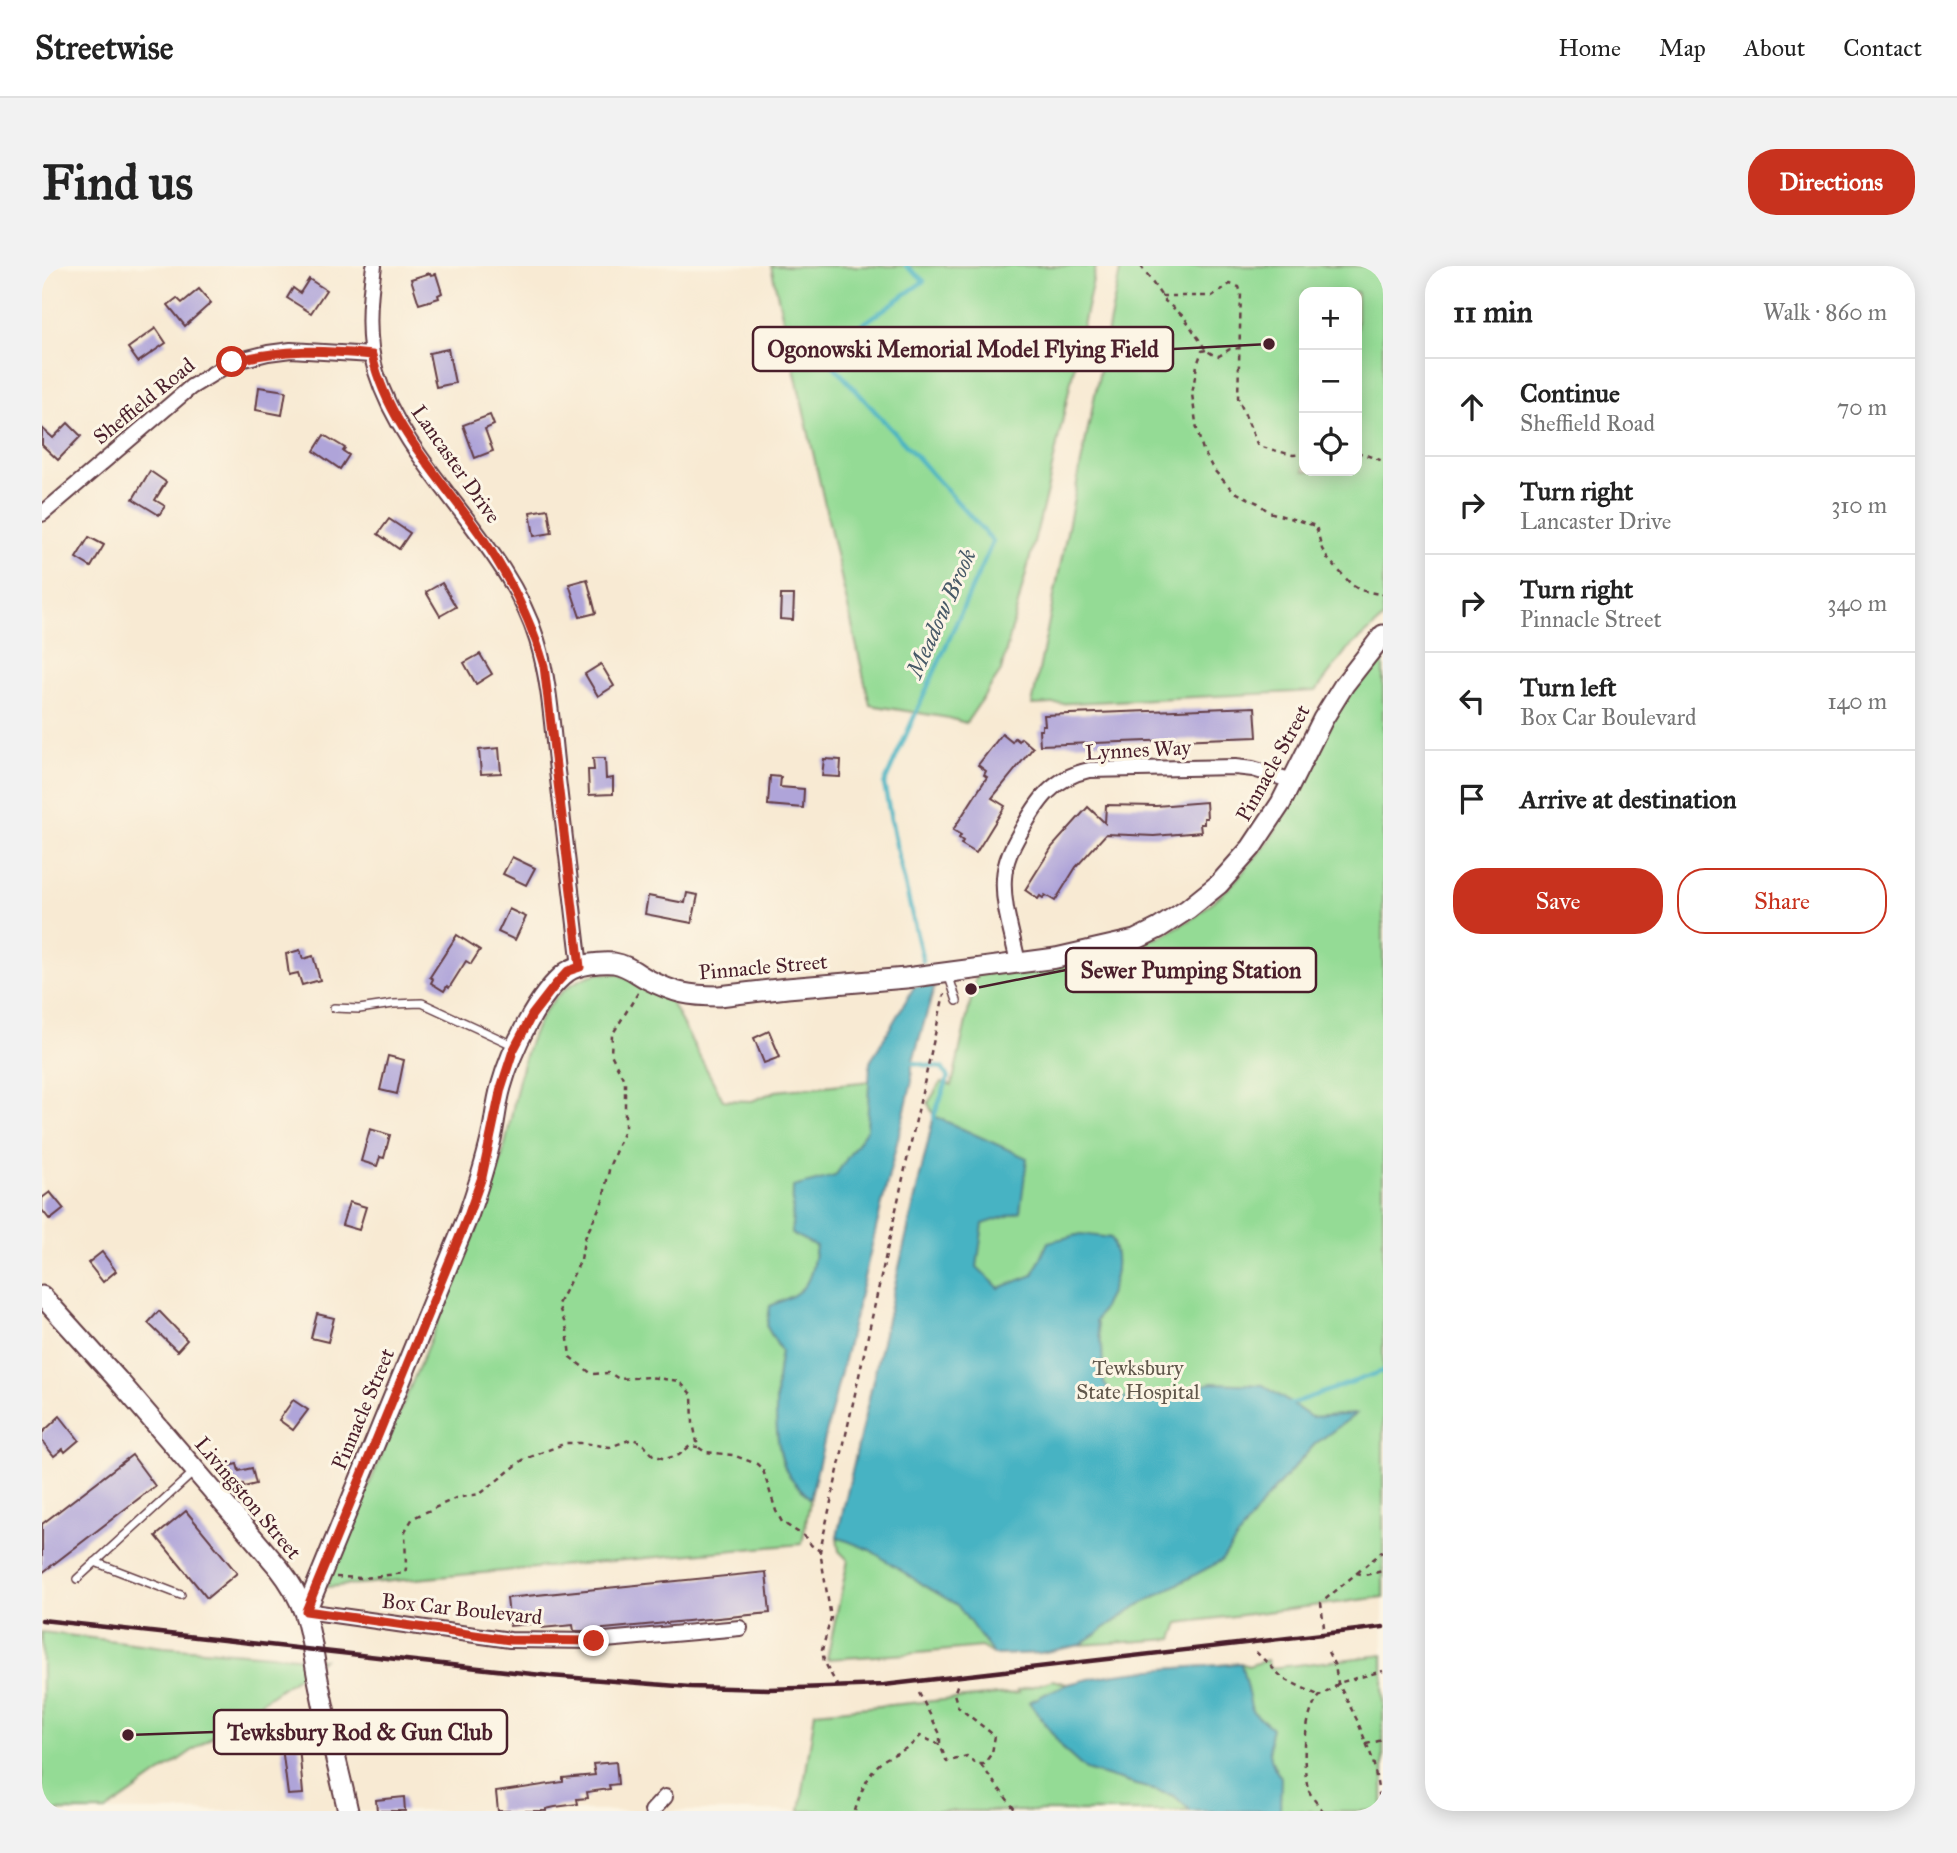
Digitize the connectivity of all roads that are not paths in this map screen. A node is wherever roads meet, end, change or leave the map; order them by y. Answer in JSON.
{"nodes":[{"id":1,"x":374,"y":266,"type":"edge"},
{"id":2,"x":372,"y":355,"type":"junction"},
{"id":3,"x":42,"y":514,"type":"edge"},
{"id":4,"x":1383,"y":635,"type":"edge"},
{"id":5,"x":1293,"y":781,"type":"junction"},
{"id":6,"x":1018,"y":963,"type":"junction"},
{"id":7,"x":580,"y":967,"type":"junction"},
{"id":8,"x":948,"y":974,"type":"junction"},
{"id":9,"x":957,"y":1001,"type":"dead end"},
{"id":10,"x":334,"y":1009,"type":"dead end"},
{"id":11,"x":516,"y":1046,"type":"junction"},
{"id":12,"x":42,"y":1296,"type":"edge"},
{"id":13,"x":195,"y":1470,"type":"junction"},
{"id":14,"x":95,"y":1562,"type":"junction"},
{"id":15,"x":77,"y":1578,"type":"dead end"},
{"id":16,"x":181,"y":1595,"type":"dead end"},
{"id":17,"x":306,"y":1611,"type":"junction"},
{"id":18,"x":740,"y":1628,"type":"dead end"},
{"id":19,"x":665,"y":1797,"type":"dead end"},
{"id":20,"x":348,"y":1811,"type":"edge"},
{"id":21,"x":652,"y":1811,"type":"edge"}],
"edges":[{"from":1,"to":2,"type":"street","name":"Lancaster Drive"},
{"from":2,"to":3,"type":"street","name":"Sheffield Road"},
{"from":2,"to":7,"type":"street","name":"Lancaster Drive"},
{"from":4,"to":5,"type":"street","name":"Pinnacle Street"},
{"from":5,"to":6,"type":"street","name":"Pinnacle Street"},
{"from":5,"to":6,"type":"street","name":"Lynnes Way"},
{"from":6,"to":8,"type":"street","name":"Pinnacle Street"},
{"from":7,"to":8,"type":"street","name":"Pinnacle Street"},
{"from":7,"to":11,"type":"street","name":"Pinnacle Street"},
{"from":8,"to":9,"type":"lane"},
{"from":10,"to":11,"type":"lane"},
{"from":11,"to":17,"type":"street","name":"Pinnacle Street"},
{"from":12,"to":13,"type":"street","name":"Livingston Street"},
{"from":13,"to":14,"type":"lane"},
{"from":13,"to":17,"type":"street","name":"Livingston Street"},
{"from":14,"to":15,"type":"lane"},
{"from":14,"to":16,"type":"lane"},
{"from":17,"to":18,"type":"street","name":"Box Car Boulevard"},
{"from":17,"to":20,"type":"street","name":"Livingston Street"},
{"from":19,"to":21,"type":"street"}]}
